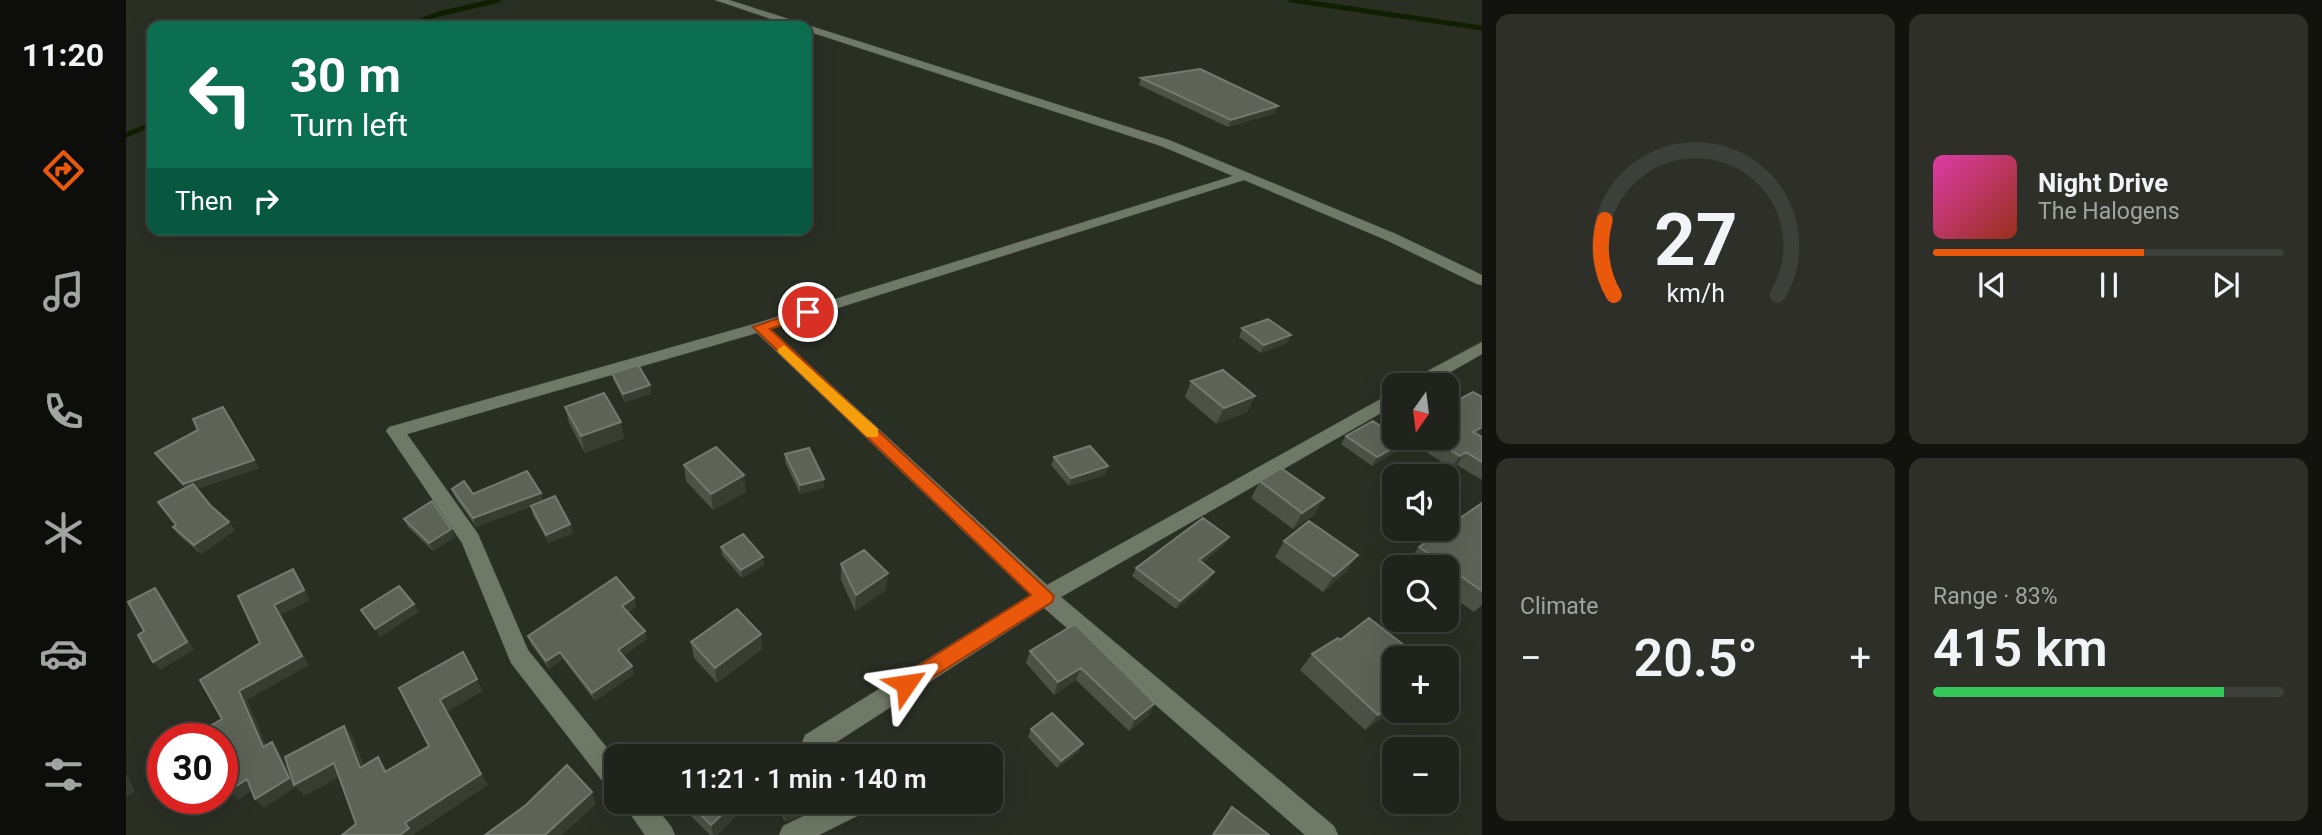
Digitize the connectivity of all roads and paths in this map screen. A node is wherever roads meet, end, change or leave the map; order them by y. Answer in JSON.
{"nodes":[{"id":1,"x":720,"y":0,"type":"edge"},
{"id":2,"x":785,"y":21,"type":"edge"},
{"id":3,"x":812,"y":30,"type":"edge"},
{"id":4,"x":1242,"y":177,"type":"junction"},
{"id":5,"x":1482,"y":281,"type":"edge"},
{"id":6,"x":760,"y":327,"type":"junction"},
{"id":7,"x":1482,"y":347,"type":"edge"},
{"id":8,"x":1436,"y":373,"type":"edge"},
{"id":9,"x":1382,"y":404,"type":"edge"},
{"id":10,"x":1045,"y":596,"type":"junction"},
{"id":11,"x":815,"y":744,"type":"edge"},
{"id":12,"x":604,"y":763,"type":"edge"},
{"id":13,"x":645,"y":814,"type":"edge"},
{"id":14,"x":834,"y":814,"type":"edge"},
{"id":15,"x":662,"y":835,"type":"edge"},
{"id":16,"x":792,"y":835,"type":"edge"},
{"id":17,"x":1325,"y":835,"type":"edge"}],
"edges":[{"from":1,"to":2,"type":"street"},
{"from":3,"to":4,"type":"street"},
{"from":4,"to":5,"type":"street"},
{"from":4,"to":6,"type":"street"},
{"from":6,"to":10,"type":"street"},
{"from":6,"to":12,"type":"street"},
{"from":7,"to":8,"type":"street"},
{"from":9,"to":10,"type":"street"},
{"from":10,"to":11,"type":"street"},
{"from":10,"to":17,"type":"street"},
{"from":13,"to":15,"type":"street"},
{"from":14,"to":16,"type":"street"}]}
